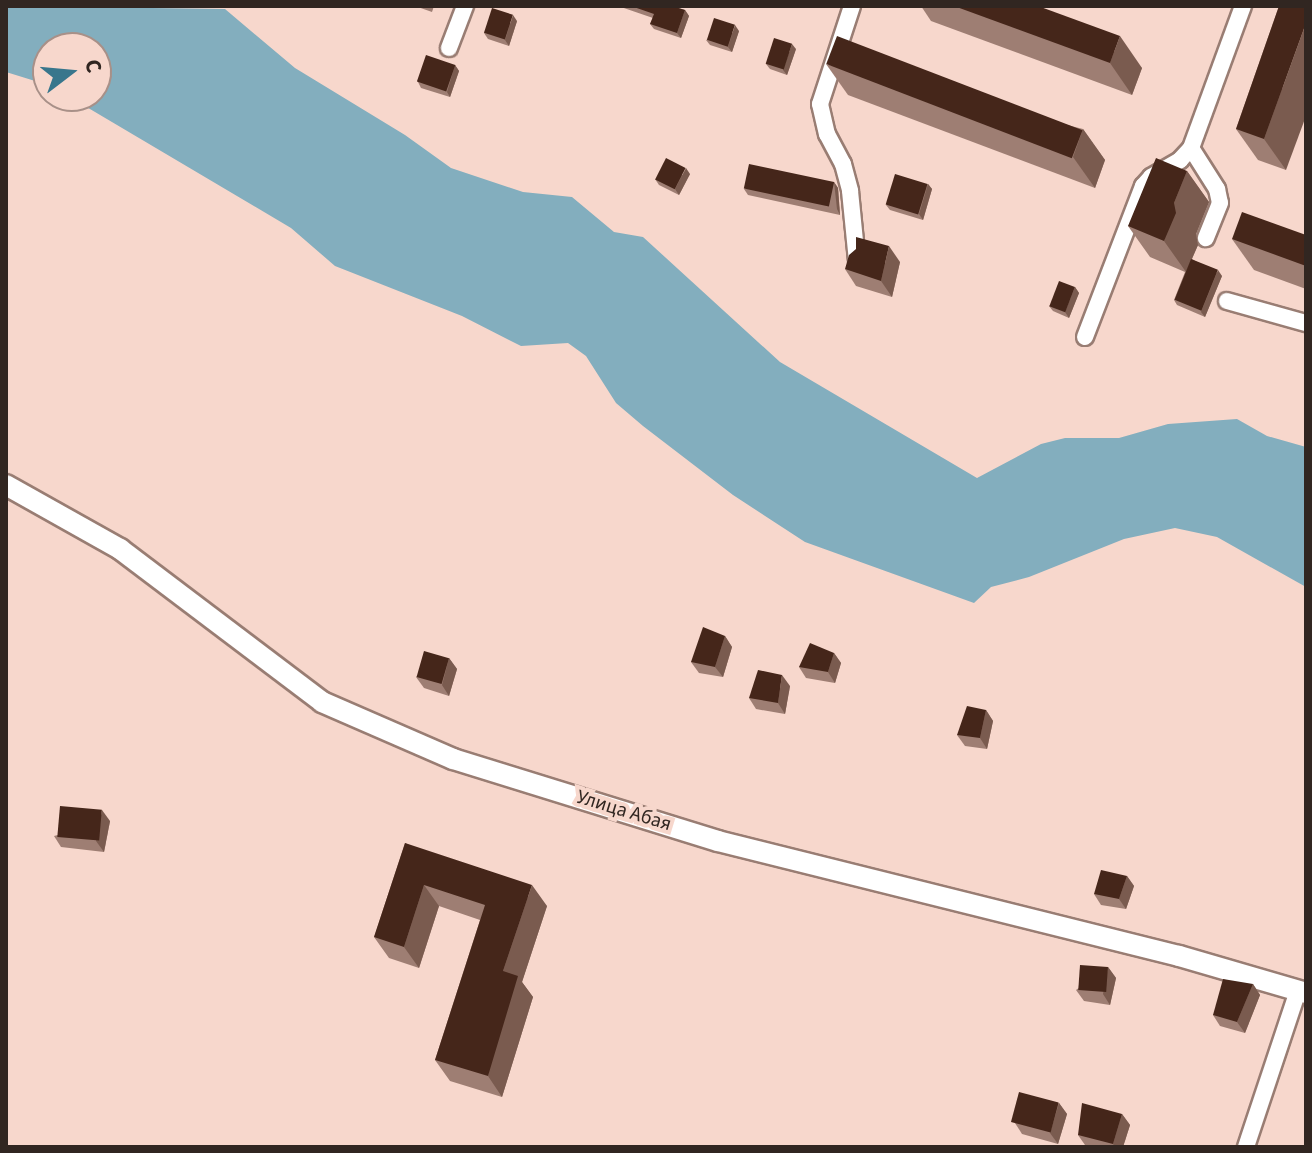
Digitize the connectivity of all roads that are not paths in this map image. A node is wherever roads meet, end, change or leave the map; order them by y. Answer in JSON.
{"nodes":[{"id":1,"x":465,"y":6,"type":"edge"},
{"id":2,"x":852,"y":6,"type":"edge"},
{"id":3,"x":1243,"y":6,"type":"edge"},
{"id":4,"x":449,"y":48,"type":"dead end"},
{"id":5,"x":1191,"y":148,"type":"junction"},
{"id":6,"x":1206,"y":238,"type":"dead end"},
{"id":7,"x":857,"y":261,"type":"edge"},
{"id":8,"x":1227,"y":301,"type":"dead end"},
{"id":9,"x":1306,"y":323,"type":"edge"},
{"id":10,"x":1085,"y":337,"type":"dead end"},
{"id":11,"x":6,"y":485,"type":"edge"},
{"id":12,"x":1302,"y":992,"type":"edge"},
{"id":13,"x":1246,"y":1147,"type":"edge"}],
"edges":[{"from":1,"to":4,"type":"street"},
{"from":2,"to":7,"type":"street"},
{"from":3,"to":5,"type":"street"},
{"from":5,"to":6,"type":"street"},
{"from":5,"to":10,"type":"street"},
{"from":8,"to":9,"type":"street"},
{"from":11,"to":12,"type":"street","name":"Улица Абая"},
{"from":12,"to":13,"type":"street"}]}
